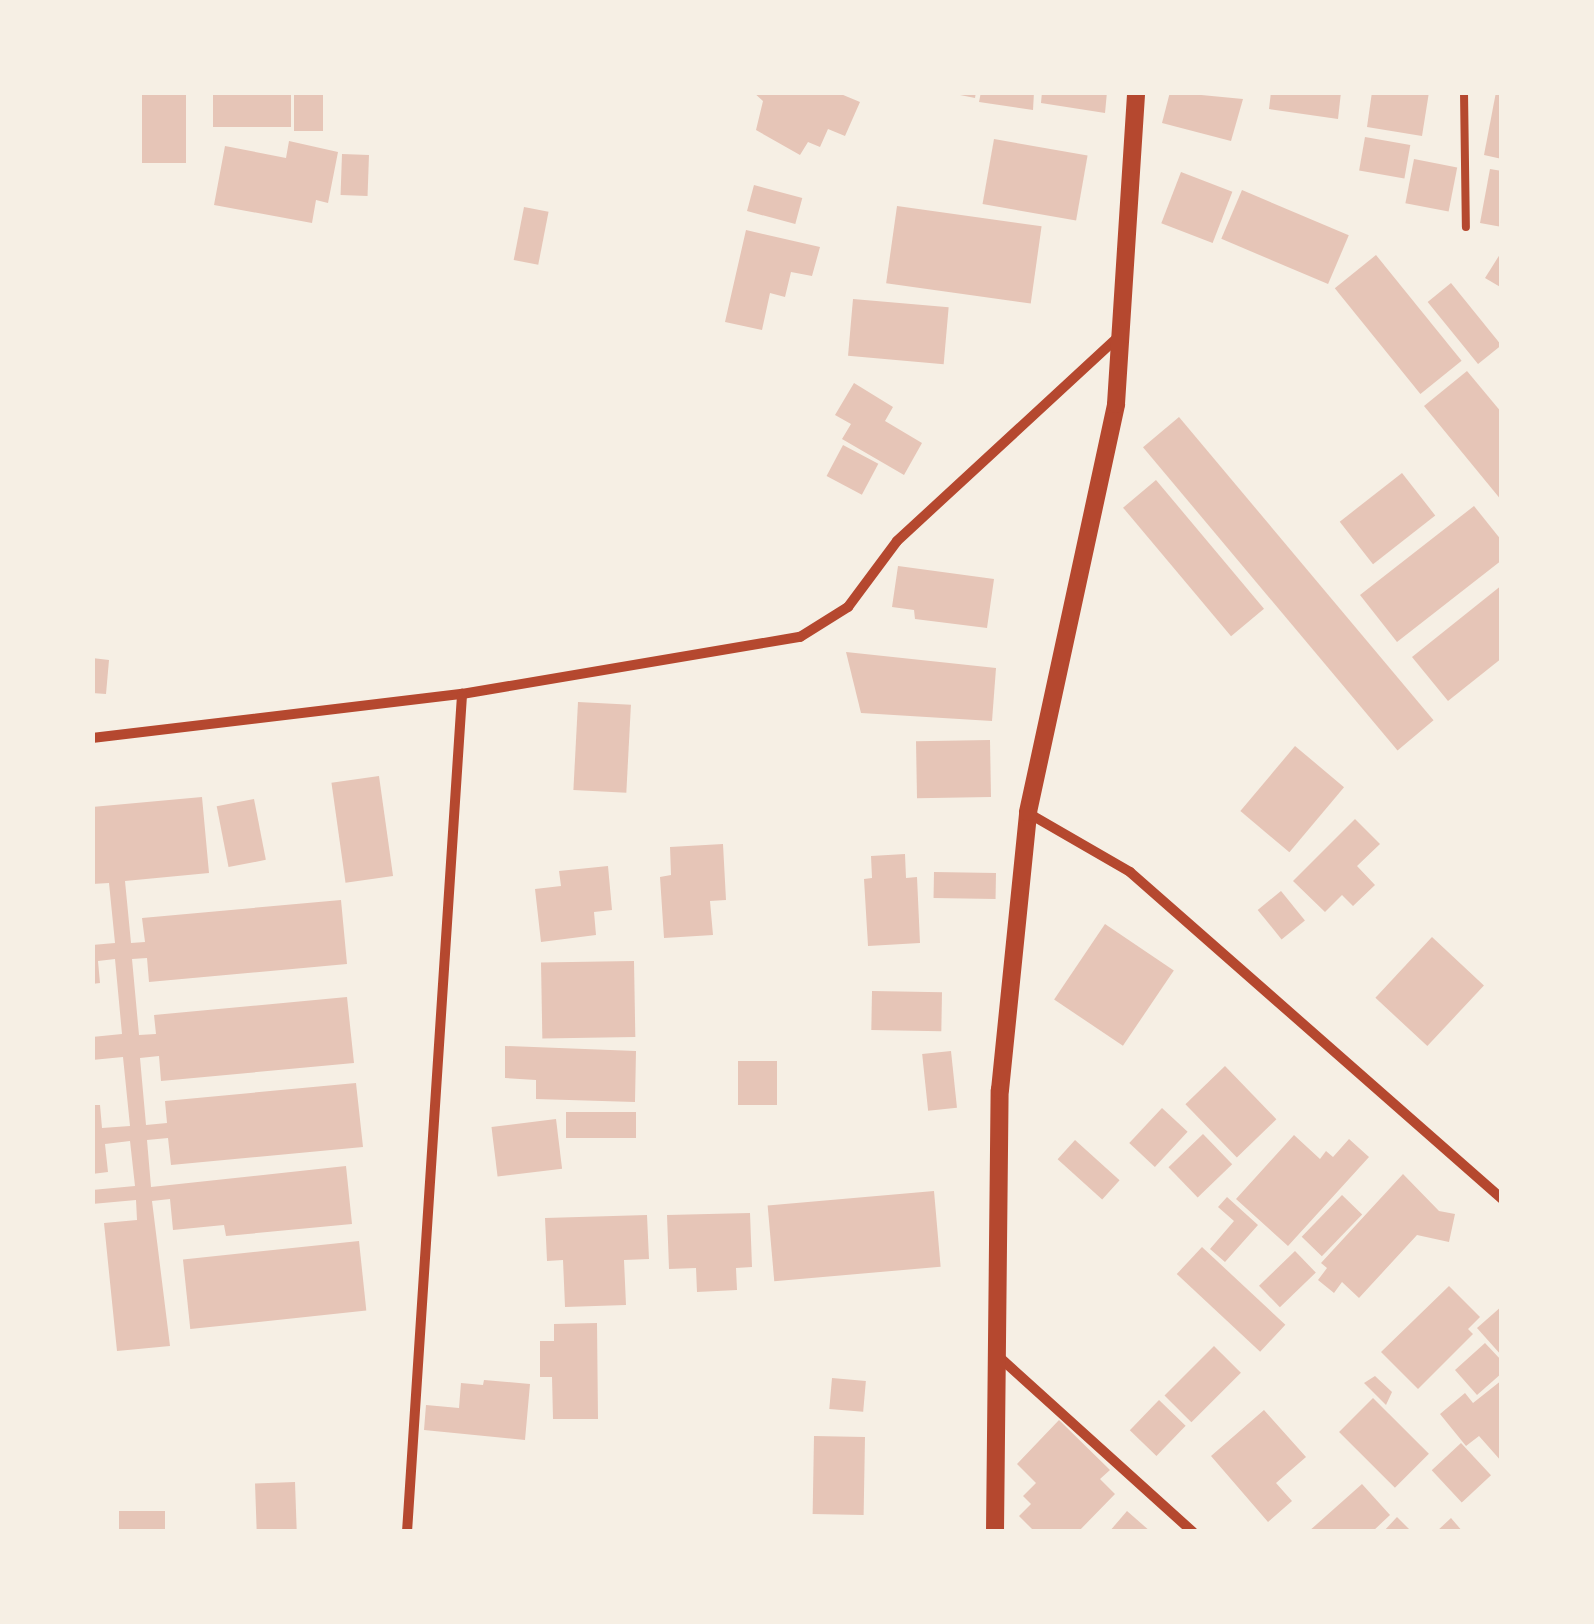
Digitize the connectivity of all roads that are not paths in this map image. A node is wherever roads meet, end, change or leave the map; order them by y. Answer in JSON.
{"nodes":[{"id":1,"x":1136,"y":92,"type":"edge"},
{"id":2,"x":1464,"y":92,"type":"edge"},
{"id":3,"x":1466,"y":227,"type":"dead end"},
{"id":4,"x":1122,"y":333,"type":"junction"},
{"id":5,"x":462,"y":694,"type":"junction"},
{"id":6,"x":92,"y":738,"type":"edge"},
{"id":7,"x":1028,"y":812,"type":"junction"},
{"id":8,"x":1502,"y":1199,"type":"edge"},
{"id":9,"x":996,"y":1354,"type":"junction"},
{"id":10,"x":407,"y":1532,"type":"edge"},
{"id":11,"x":995,"y":1532,"type":"edge"},
{"id":12,"x":1193,"y":1532,"type":"edge"}],
"edges":[{"from":1,"to":4,"type":"street"},
{"from":2,"to":3,"type":"lane"},
{"from":4,"to":5,"type":"street"},
{"from":4,"to":7,"type":"street"},
{"from":5,"to":6,"type":"street"},
{"from":5,"to":10,"type":"street"},
{"from":7,"to":8,"type":"street"},
{"from":7,"to":9,"type":"street"},
{"from":9,"to":11,"type":"street"},
{"from":9,"to":12,"type":"street"}]}
